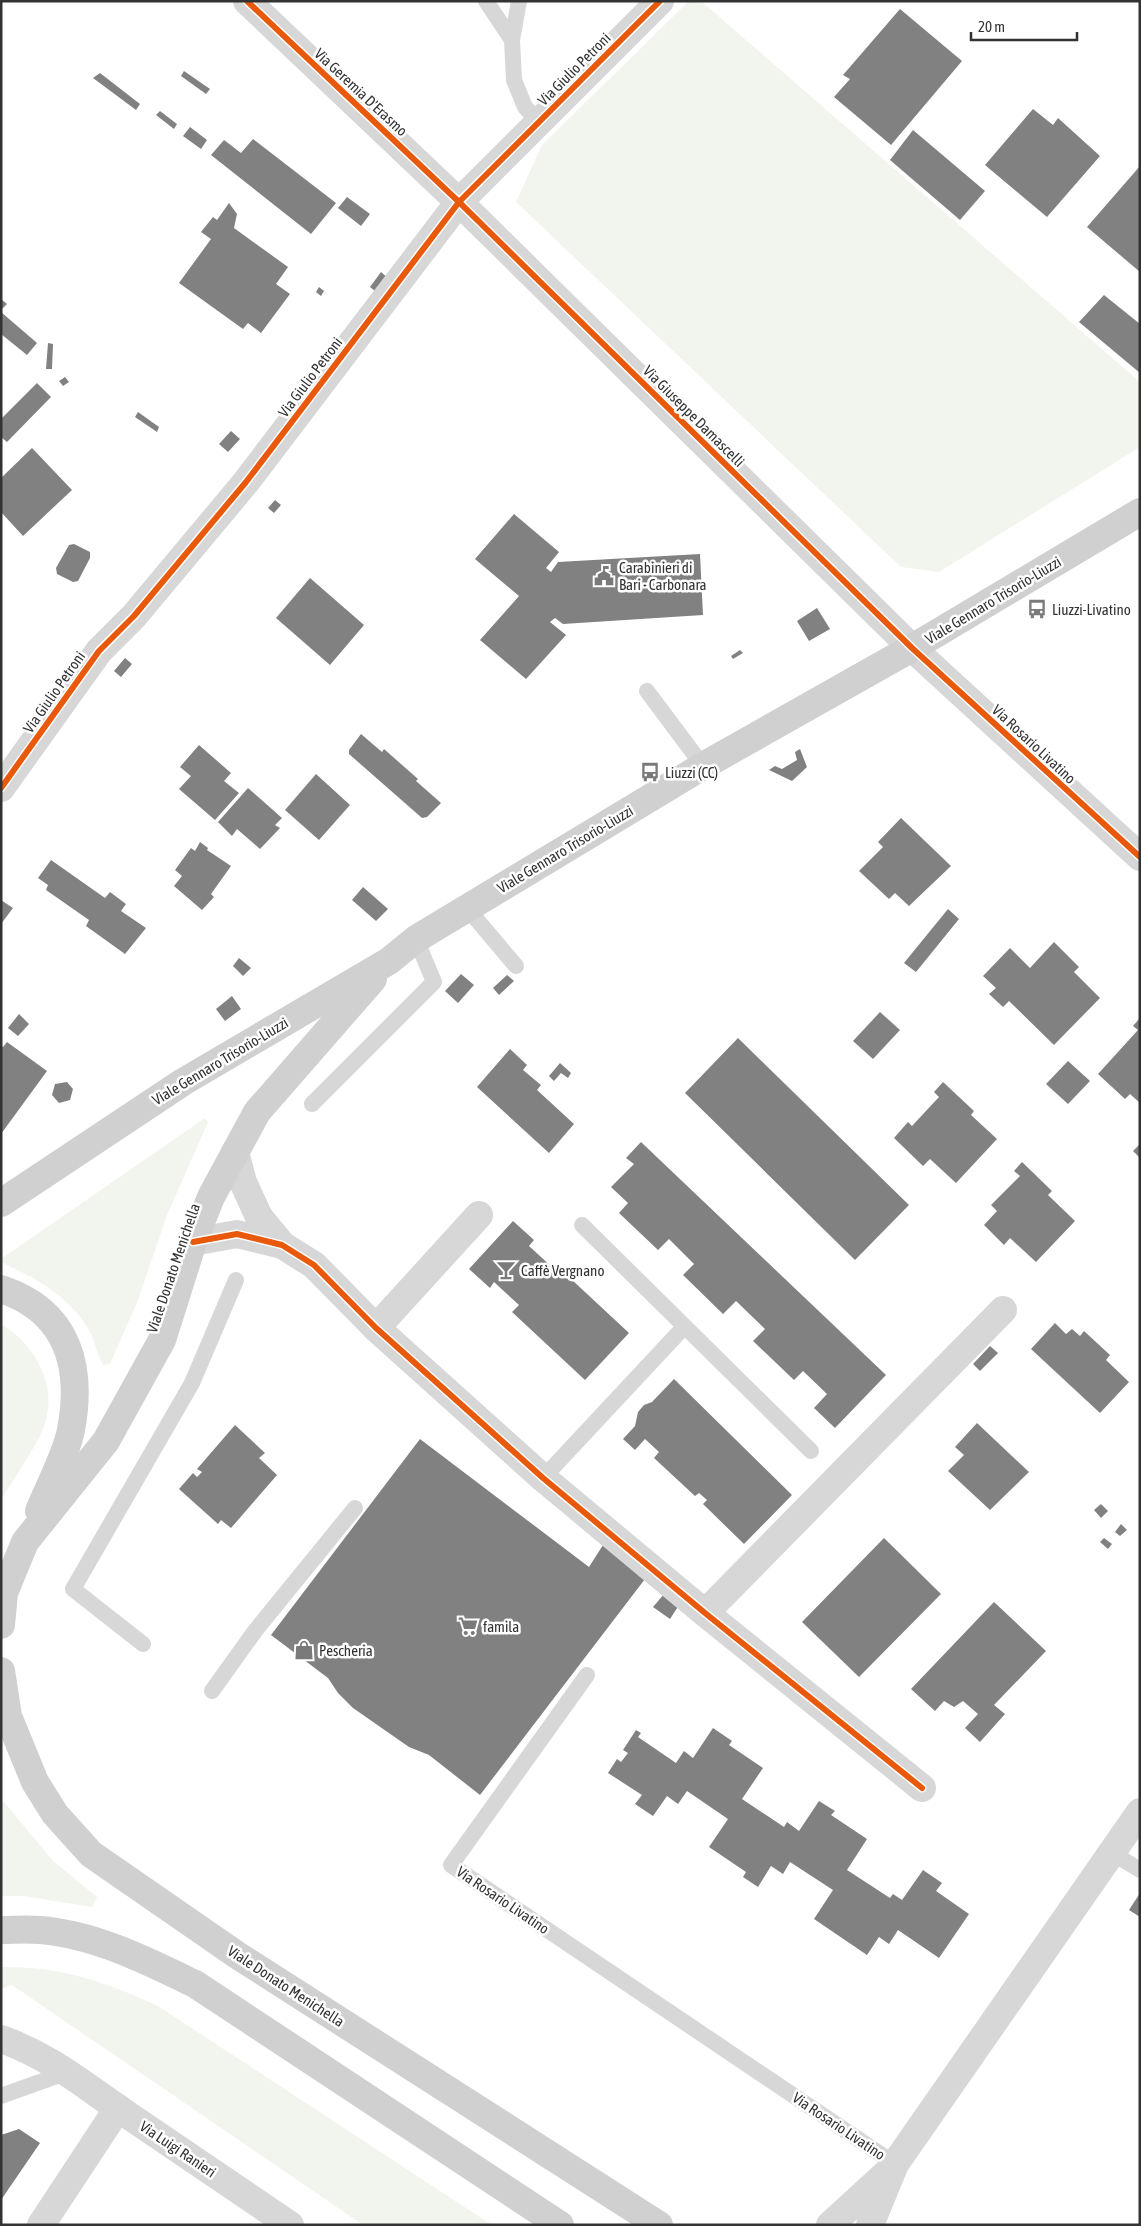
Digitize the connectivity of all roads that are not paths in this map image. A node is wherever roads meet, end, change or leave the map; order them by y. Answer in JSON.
{"nodes":[{"id":1,"x":247,"y":1,"type":"edge"},
{"id":2,"x":486,"y":1,"type":"edge"},
{"id":3,"x":519,"y":1,"type":"edge"},
{"id":4,"x":660,"y":1,"type":"edge"},
{"id":5,"x":512,"y":40,"type":"junction"},
{"id":6,"x":539,"y":122,"type":"junction"},
{"id":7,"x":459,"y":202,"type":"junction"},
{"id":8,"x":1140,"y":512,"type":"edge"},
{"id":9,"x":912,"y":648,"type":"junction"},
{"id":10,"x":647,"y":691,"type":"dead end"},
{"id":11,"x":703,"y":766,"type":"junction"},
{"id":12,"x":1,"y":788,"type":"edge"},
{"id":13,"x":1140,"y":857,"type":"edge"},
{"id":14,"x":467,"y":908,"type":"junction"},
{"id":15,"x":416,"y":940,"type":"junction"},
{"id":16,"x":389,"y":961,"type":"junction"},
{"id":17,"x":516,"y":966,"type":"dead end"},
{"id":18,"x":312,"y":1104,"type":"dead end"},
{"id":19,"x":234,"y":1152,"type":"junction"},
{"id":20,"x":1,"y":1203,"type":"edge"},
{"id":21,"x":479,"y":1215,"type":"dead end"},
{"id":22,"x":582,"y":1225,"type":"dead end"},
{"id":23,"x":192,"y":1242,"type":"junction"},
{"id":24,"x":282,"y":1246,"type":"junction"},
{"id":25,"x":236,"y":1280,"type":"dead end"},
{"id":26,"x":1,"y":1289,"type":"edge"},
{"id":27,"x":1003,"y":1310,"type":"dead end"},
{"id":28,"x":684,"y":1327,"type":"junction"},
{"id":29,"x":376,"y":1328,"type":"junction"},
{"id":30,"x":811,"y":1451,"type":"dead end"},
{"id":31,"x":543,"y":1478,"type":"junction"},
{"id":32,"x":355,"y":1508,"type":"dead end"},
{"id":33,"x":25,"y":1542,"type":"junction"},
{"id":34,"x":705,"y":1613,"type":"junction"},
{"id":35,"x":1,"y":1625,"type":"edge"},
{"id":36,"x":143,"y":1644,"type":"dead end"},
{"id":37,"x":1,"y":1671,"type":"edge"},
{"id":38,"x":587,"y":1675,"type":"dead end"},
{"id":39,"x":212,"y":1691,"type":"dead end"},
{"id":40,"x":922,"y":1788,"type":"dead end"},
{"id":41,"x":1140,"y":1812,"type":"edge"},
{"id":42,"x":1112,"y":1852,"type":"junction"},
{"id":43,"x":1140,"y":1870,"type":"edge"},
{"id":44,"x":1,"y":1930,"type":"edge"},
{"id":45,"x":1,"y":2039,"type":"edge"},
{"id":46,"x":68,"y":2072,"type":"junction"},
{"id":47,"x":1,"y":2096,"type":"edge"},
{"id":48,"x":118,"y":2108,"type":"junction"},
{"id":49,"x":895,"y":2164,"type":"junction"},
{"id":50,"x":41,"y":2225,"type":"edge"},
{"id":51,"x":290,"y":2225,"type":"edge"},
{"id":52,"x":560,"y":2225,"type":"edge"},
{"id":53,"x":659,"y":2225,"type":"edge"},
{"id":54,"x":830,"y":2225,"type":"edge"},
{"id":55,"x":870,"y":2225,"type":"edge"}],
"edges":[{"from":1,"to":7,"type":"street","name":"Via Geremia D'Erasmo"},
{"from":2,"to":5,"type":"lane"},
{"from":3,"to":5,"type":"lane"},
{"from":4,"to":6,"type":"street","name":"Via Giulio Petroni"},
{"from":5,"to":6,"type":"lane"},
{"from":6,"to":7,"type":"street","name":"Via Giulio Petroni"},
{"from":7,"to":9,"type":"street","name":"Via Giuseppe Damascelli"},
{"from":7,"to":12,"type":"street","name":"Via Giulio Petroni"},
{"from":8,"to":9,"type":"main road","name":"Viale Gennaro Trisorio-Liuzzi"},
{"from":9,"to":11,"type":"main road","name":"Viale Gennaro Trisorio-Liuzzi"},
{"from":9,"to":13,"type":"street","name":"Via Rosario Livatino"},
{"from":10,"to":11,"type":"lane"},
{"from":11,"to":14,"type":"main road","name":"Viale Gennaro Trisorio-Liuzzi"},
{"from":14,"to":15,"type":"main road","name":"Viale Gennaro Trisorio-Liuzzi"},
{"from":14,"to":17,"type":"lane"},
{"from":15,"to":16,"type":"main road","name":"Viale Gennaro Trisorio-Liuzzi"},
{"from":15,"to":18,"type":"lane"},
{"from":16,"to":19,"type":"main road","name":"Viale Donato Menichella"},
{"from":16,"to":20,"type":"main road","name":"Viale Gennaro Trisorio-Liuzzi"},
{"from":19,"to":23,"type":"main road","name":"Viale Donato Menichella"},
{"from":19,"to":24,"type":"street"},
{"from":21,"to":29,"type":"street"},
{"from":22,"to":28,"type":"lane"},
{"from":23,"to":24,"type":"street"},
{"from":23,"to":33,"type":"main road","name":"Viale Donato Menichella"},
{"from":24,"to":29,"type":"street"},
{"from":25,"to":36,"type":"lane"},
{"from":26,"to":33,"type":"main road"},
{"from":27,"to":34,"type":"street"},
{"from":28,"to":30,"type":"lane"},
{"from":28,"to":31,"type":"lane"},
{"from":29,"to":31,"type":"street"},
{"from":31,"to":34,"type":"street"},
{"from":32,"to":39,"type":"lane"},
{"from":33,"to":35,"type":"main road","name":"Viale Donato Menichella"},
{"from":34,"to":40,"type":"street"},
{"from":37,"to":53,"type":"main road","name":"Viale Donato Menichella"},
{"from":38,"to":49,"type":"lane","name":"Via Rosario Livatino"},
{"from":41,"to":42,"type":"street","name":"Via Rosario Livatino"},
{"from":42,"to":43,"type":"lane"},
{"from":42,"to":49,"type":"street","name":"Via Rosario Livatino"},
{"from":44,"to":52,"type":"main road"},
{"from":45,"to":46,"type":"street","name":"Via Luigi Ranieri"},
{"from":46,"to":47,"type":"lane"},
{"from":46,"to":48,"type":"street","name":"Via Luigi Ranieri"},
{"from":48,"to":50,"type":"street"},
{"from":48,"to":51,"type":"street","name":"Via Luigi Ranieri"},
{"from":49,"to":54,"type":"street"},
{"from":49,"to":55,"type":"street"}]}
